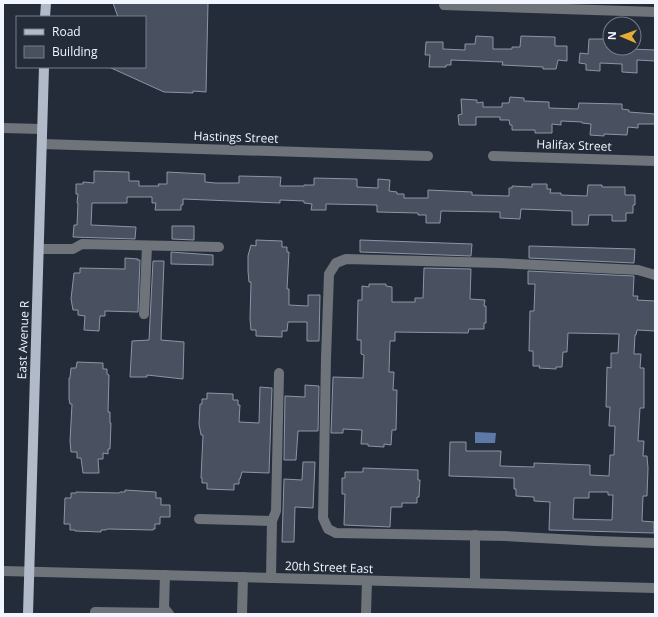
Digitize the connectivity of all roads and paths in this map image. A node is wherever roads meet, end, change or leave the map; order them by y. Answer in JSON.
{"nodes":[{"id":1,"x":46,"y":3,"type":"edge"},
{"id":2,"x":444,"y":5,"type":"dead end"},
{"id":3,"x":655,"y":12,"type":"edge"},
{"id":4,"x":45,"y":16,"type":"edge"},
{"id":5,"x":44,"y":68,"type":"edge"},
{"id":6,"x":3,"y":128,"type":"edge"},
{"id":7,"x":42,"y":129,"type":"junction"},
{"id":8,"x":42,"y":144,"type":"junction"},
{"id":9,"x":428,"y":156,"type":"dead end"},
{"id":10,"x":493,"y":156,"type":"dead end"},
{"id":11,"x":655,"y":161,"type":"edge"},
{"id":12,"x":146,"y":246,"type":"junction"},
{"id":13,"x":219,"y":247,"type":"dead end"},
{"id":14,"x":39,"y":249,"type":"junction"},
{"id":15,"x":655,"y":275,"type":"edge"},
{"id":16,"x":144,"y":314,"type":"dead end"},
{"id":17,"x":280,"y":373,"type":"dead end"},
{"id":18,"x":199,"y":519,"type":"dead end"},
{"id":19,"x":272,"y":521,"type":"junction"},
{"id":20,"x":474,"y":535,"type":"junction"},
{"id":21,"x":655,"y":542,"type":"edge"},
{"id":22,"x":3,"y":571,"type":"edge"},
{"id":23,"x":30,"y":571,"type":"junction"},
{"id":24,"x":165,"y":575,"type":"junction"},
{"id":25,"x":243,"y":577,"type":"junction"},
{"id":26,"x":271,"y":578,"type":"junction"},
{"id":27,"x":367,"y":581,"type":"junction"},
{"id":28,"x":475,"y":583,"type":"junction"},
{"id":29,"x":655,"y":588,"type":"edge"},
{"id":30,"x":28,"y":614,"type":"edge"},
{"id":31,"x":95,"y":614,"type":"edge"},
{"id":32,"x":168,"y":614,"type":"edge"},
{"id":33,"x":242,"y":614,"type":"edge"},
{"id":34,"x":366,"y":614,"type":"edge"}],
"edges":[{"from":1,"to":4,"type":"main road"},
{"from":2,"to":3,"type":"street"},
{"from":5,"to":7,"type":"main road","name":"East Avenue R"},
{"from":6,"to":7,"type":"street"},
{"from":7,"to":8,"type":"main road","name":"East Avenue R"},
{"from":8,"to":9,"type":"street","name":"Hastings Street"},
{"from":8,"to":14,"type":"main road","name":"East Avenue R"},
{"from":10,"to":11,"type":"street","name":"Halifax Street"},
{"from":12,"to":13,"type":"street"},
{"from":12,"to":14,"type":"street"},
{"from":12,"to":16,"type":"street"},
{"from":14,"to":23,"type":"main road","name":"East Avenue R"},
{"from":15,"to":20,"type":"street"},
{"from":17,"to":19,"type":"street"},
{"from":18,"to":19,"type":"street"},
{"from":19,"to":26,"type":"street"},
{"from":20,"to":21,"type":"street"},
{"from":20,"to":28,"type":"street"},
{"from":22,"to":23,"type":"street","name":"20th Street East"},
{"from":23,"to":24,"type":"street","name":"20th Street East"},
{"from":23,"to":30,"type":"main road","name":"East Avenue R"},
{"from":24,"to":25,"type":"street","name":"20th Street East"},
{"from":24,"to":32,"type":"street"},
{"from":25,"to":26,"type":"street","name":"20th Street East"},
{"from":25,"to":33,"type":"street"},
{"from":26,"to":27,"type":"street","name":"20th Street East"},
{"from":27,"to":28,"type":"street","name":"20th Street East"},
{"from":27,"to":34,"type":"street"},
{"from":28,"to":29,"type":"street","name":"20th Street East"},
{"from":31,"to":32,"type":"street"}]}
